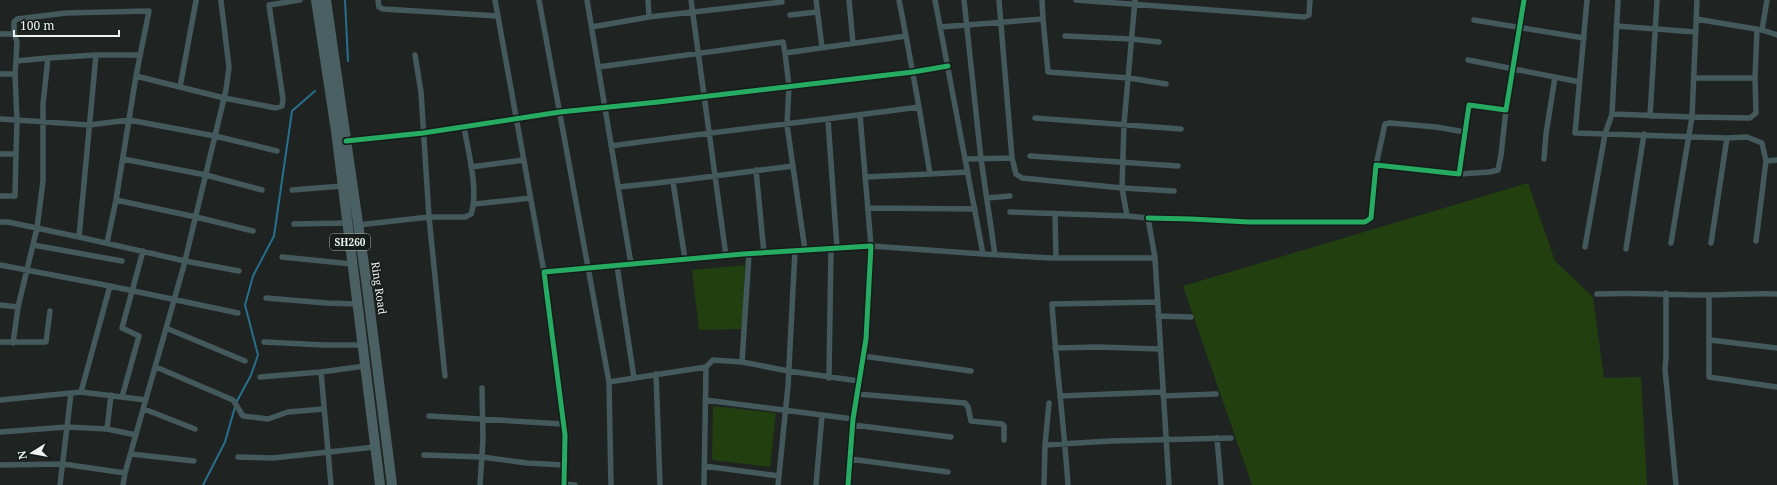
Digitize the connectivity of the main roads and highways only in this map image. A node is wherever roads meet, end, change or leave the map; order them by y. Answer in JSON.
{"nodes":[{"id":1,"x":316,"y":0,"type":"edge"},
{"id":2,"x":326,"y":0,"type":"edge"},
{"id":3,"x":344,"y":156,"type":"junction"},
{"id":4,"x":380,"y":485,"type":"edge"},
{"id":5,"x":392,"y":485,"type":"edge"}],
"edges":[{"from":1,"to":3,"type":"highway","name":"Ring Road","number":"SH260"},
{"from":2,"to":3,"type":"highway","name":"Ring Road","number":"SH260"},
{"from":3,"to":4,"type":"highway","name":"Ring Road","number":"SH260"},
{"from":3,"to":5,"type":"highway","name":"Ring Road","number":"SH260"}]}
